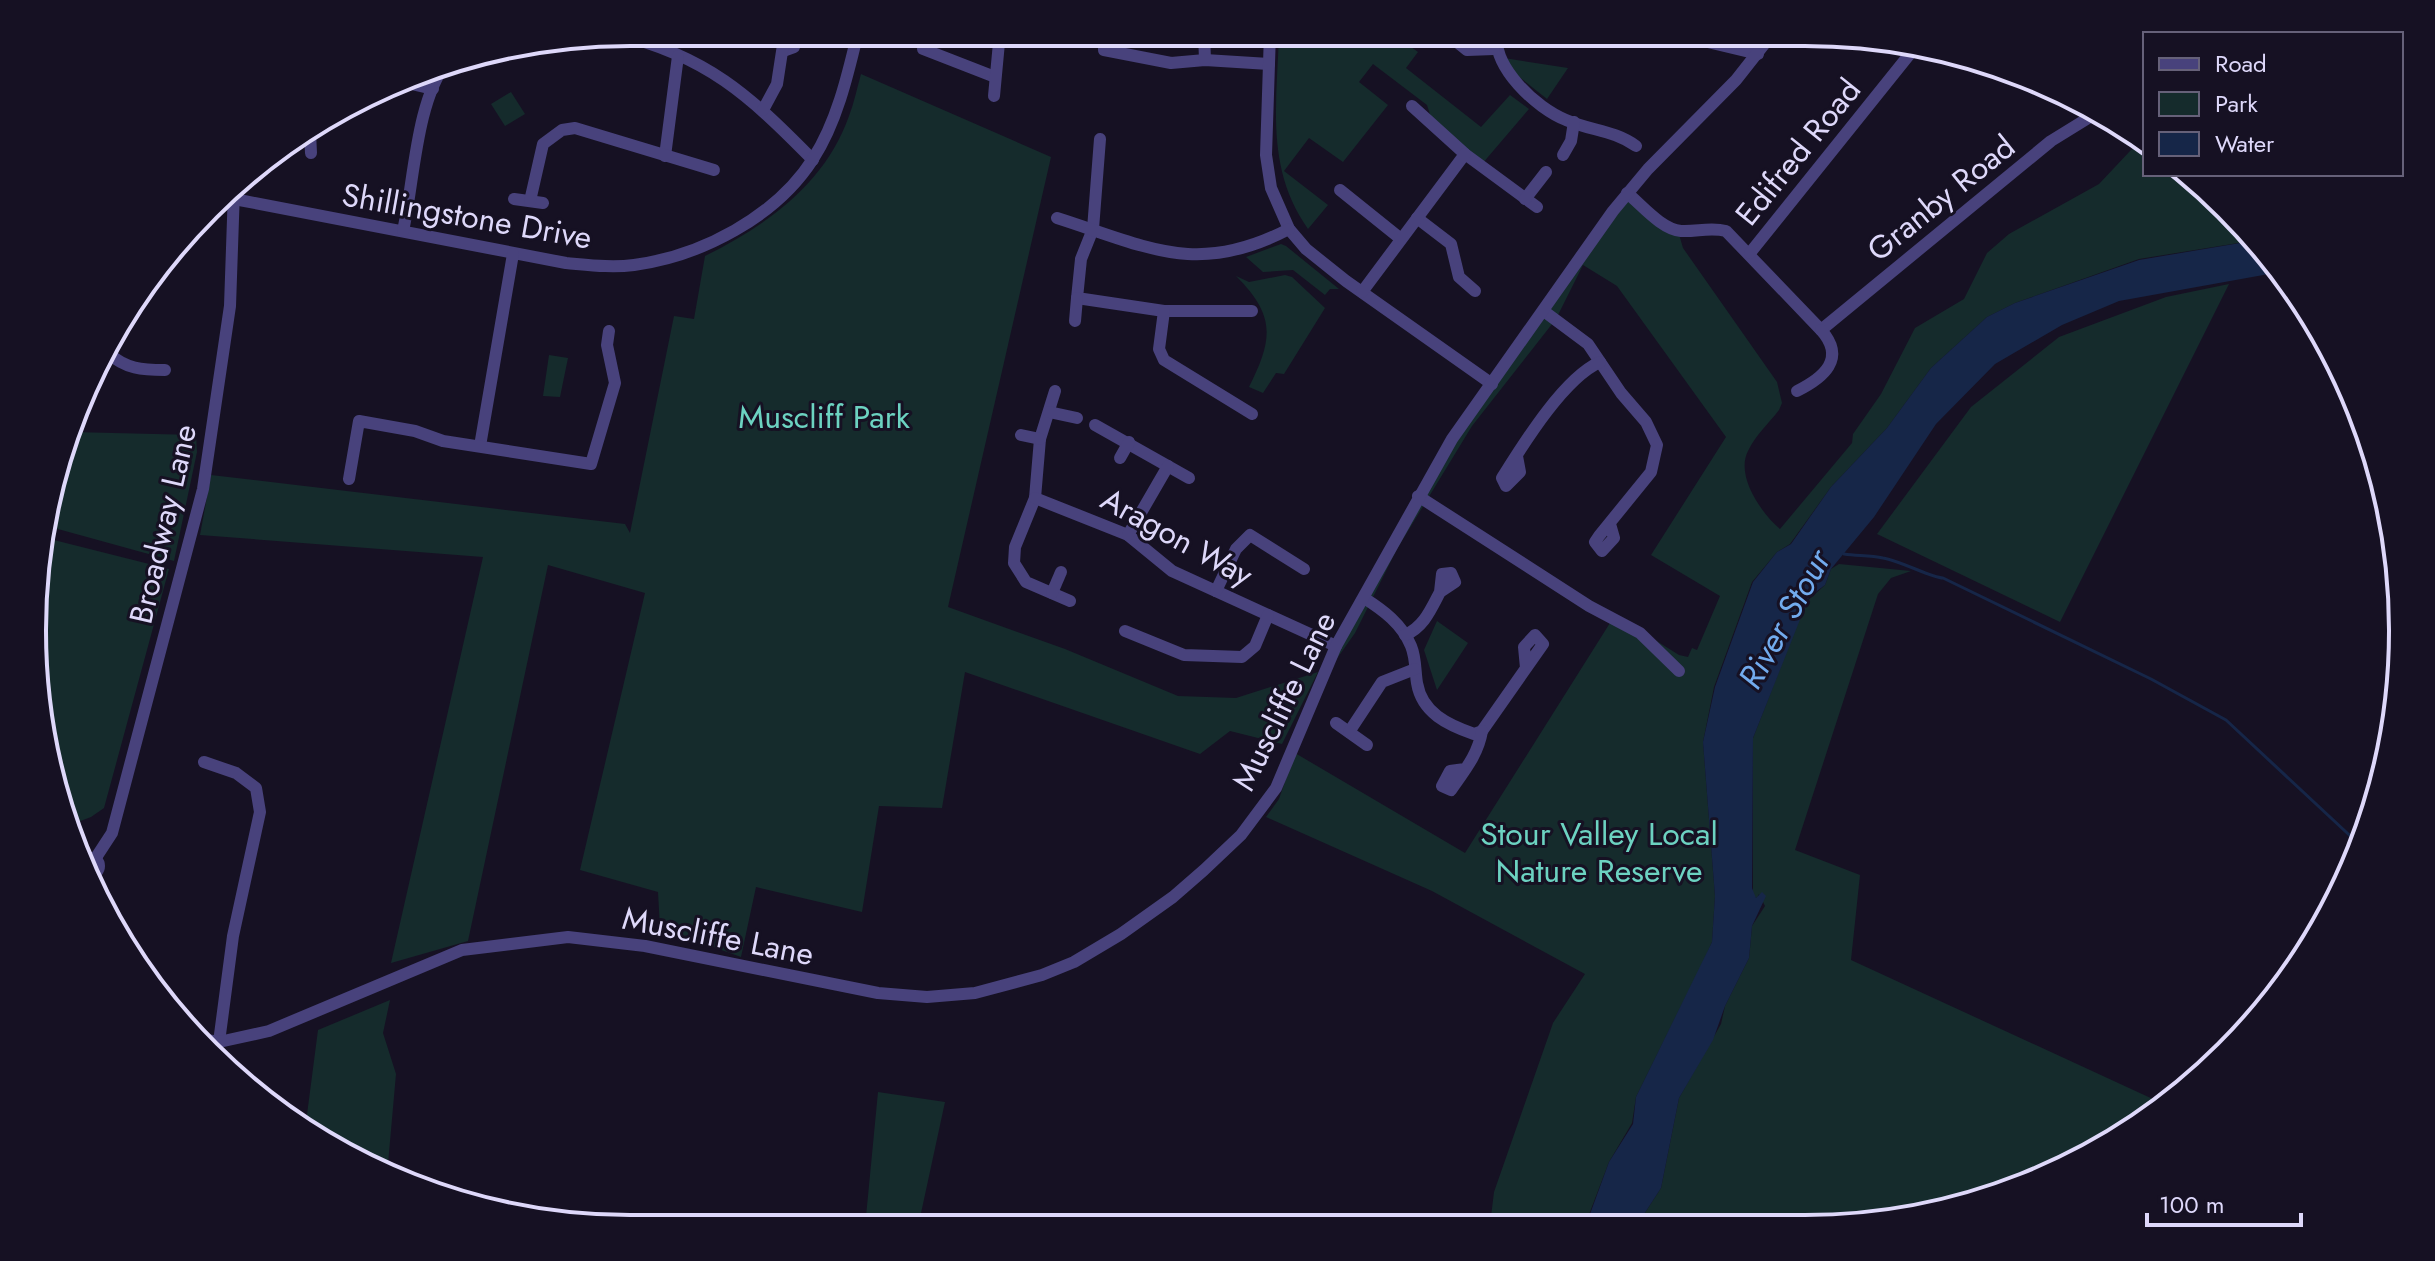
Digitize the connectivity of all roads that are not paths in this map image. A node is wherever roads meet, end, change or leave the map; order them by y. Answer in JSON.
{"nodes":[{"id":1,"x":650,"y":46,"type":"edge"},
{"id":2,"x":784,"y":46,"type":"edge"},
{"id":3,"x":794,"y":46,"type":"edge"},
{"id":4,"x":854,"y":46,"type":"edge"},
{"id":5,"x":998,"y":46,"type":"edge"},
{"id":6,"x":1104,"y":46,"type":"edge"},
{"id":7,"x":1204,"y":46,"type":"edge"},
{"id":8,"x":1270,"y":46,"type":"edge"},
{"id":9,"x":1462,"y":46,"type":"edge"},
{"id":10,"x":1495,"y":46,"type":"edge"},
{"id":11,"x":1724,"y":46,"type":"edge"},
{"id":12,"x":1764,"y":46,"type":"edge"},
{"id":13,"x":923,"y":49,"type":"dead end"},
{"id":14,"x":1494,"y":49,"type":"junction"},
{"id":15,"x":783,"y":51,"type":"junction"},
{"id":16,"x":1758,"y":54,"type":"junction"},
{"id":17,"x":1909,"y":55,"type":"edge"},
{"id":18,"x":678,"y":56,"type":"junction"},
{"id":19,"x":1205,"y":60,"type":"junction"},
{"id":20,"x":1269,"y":64,"type":"junction"},
{"id":21,"x":995,"y":77,"type":"junction"},
{"id":22,"x":436,"y":79,"type":"edge"},
{"id":23,"x":419,"y":86,"type":"edge"},
{"id":24,"x":433,"y":89,"type":"junction"},
{"id":25,"x":994,"y":96,"type":"dead end"},
{"id":26,"x":1412,"y":106,"type":"dead end"},
{"id":27,"x":763,"y":110,"type":"junction"},
{"id":28,"x":2087,"y":119,"type":"edge"},
{"id":29,"x":1574,"y":122,"type":"junction"},
{"id":30,"x":1100,"y":139,"type":"dead end"},
{"id":31,"x":310,"y":142,"type":"edge"},
{"id":32,"x":1636,"y":146,"type":"dead end"},
{"id":33,"x":311,"y":153,"type":"dead end"},
{"id":34,"x":1465,"y":154,"type":"junction"},
{"id":35,"x":1563,"y":155,"type":"dead end"},
{"id":36,"x":665,"y":156,"type":"junction"},
{"id":37,"x":813,"y":160,"type":"junction"},
{"id":38,"x":714,"y":170,"type":"dead end"},
{"id":39,"x":1546,"y":172,"type":"dead end"},
{"id":40,"x":1340,"y":190,"type":"dead end"},
{"id":41,"x":1627,"y":193,"type":"junction"},
{"id":42,"x":239,"y":196,"type":"edge"},
{"id":43,"x":514,"y":199,"type":"dead end"},
{"id":44,"x":1525,"y":199,"type":"junction"},
{"id":45,"x":234,"y":201,"type":"edge"},
{"id":46,"x":1537,"y":207,"type":"dead end"},
{"id":47,"x":1057,"y":218,"type":"dead end"},
{"id":48,"x":1417,"y":218,"type":"junction"},
{"id":49,"x":1093,"y":229,"type":"junction"},
{"id":50,"x":1289,"y":229,"type":"junction"},
{"id":51,"x":403,"y":231,"type":"junction"},
{"id":52,"x":1401,"y":239,"type":"junction"},
{"id":53,"x":1750,"y":253,"type":"junction"},
{"id":54,"x":513,"y":254,"type":"junction"},
{"id":55,"x":1475,"y":291,"type":"dead end"},
{"id":56,"x":1362,"y":292,"type":"junction"},
{"id":57,"x":1077,"y":298,"type":"junction"},
{"id":58,"x":1164,"y":311,"type":"junction"},
{"id":59,"x":1252,"y":311,"type":"dead end"},
{"id":60,"x":1545,"y":312,"type":"junction"},
{"id":61,"x":1075,"y":321,"type":"dead end"},
{"id":62,"x":1821,"y":330,"type":"junction"},
{"id":63,"x":609,"y":331,"type":"dead end"},
{"id":64,"x":114,"y":358,"type":"edge"},
{"id":65,"x":1600,"y":362,"type":"junction"},
{"id":66,"x":165,"y":370,"type":"dead end"},
{"id":67,"x":1492,"y":384,"type":"junction"},
{"id":68,"x":1055,"y":391,"type":"dead end"},
{"id":69,"x":1797,"y":391,"type":"dead end"},
{"id":70,"x":1049,"y":412,"type":"junction"},
{"id":71,"x":1252,"y":414,"type":"dead end"},
{"id":72,"x":1077,"y":418,"type":"dead end"},
{"id":73,"x":1095,"y":425,"type":"dead end"},
{"id":74,"x":1021,"y":435,"type":"dead end"},
{"id":75,"x":1040,"y":439,"type":"junction"},
{"id":76,"x":1129,"y":442,"type":"junction"},
{"id":77,"x":480,"y":446,"type":"junction"},
{"id":78,"x":1517,"y":456,"type":"dead end"},
{"id":79,"x":1120,"y":458,"type":"dead end"},
{"id":80,"x":1168,"y":466,"type":"junction"},
{"id":81,"x":1189,"y":478,"type":"dead end"},
{"id":82,"x":349,"y":479,"type":"dead end"},
{"id":83,"x":1418,"y":496,"type":"junction"},
{"id":84,"x":1035,"y":498,"type":"junction"},
{"id":85,"x":1610,"y":524,"type":"dead end"},
{"id":86,"x":1128,"y":535,"type":"junction"},
{"id":87,"x":1304,"y":569,"type":"dead end"},
{"id":88,"x":1061,"y":572,"type":"dead end"},
{"id":89,"x":1216,"y":591,"type":"junction"},
{"id":90,"x":1440,"y":592,"type":"dead end"},
{"id":91,"x":1052,"y":593,"type":"junction"},
{"id":92,"x":1364,"y":598,"type":"junction"},
{"id":93,"x":1070,"y":601,"type":"dead end"},
{"id":94,"x":1268,"y":615,"type":"junction"},
{"id":95,"x":1125,"y":631,"type":"dead end"},
{"id":96,"x":1405,"y":635,"type":"junction"},
{"id":97,"x":1336,"y":646,"type":"junction"},
{"id":98,"x":1526,"y":668,"type":"dead end"},
{"id":99,"x":1415,"y":669,"type":"junction"},
{"id":100,"x":1679,"y":671,"type":"dead end"},
{"id":101,"x":1336,"y":723,"type":"dead end"},
{"id":102,"x":1482,"y":731,"type":"junction"},
{"id":103,"x":1349,"y":732,"type":"junction"},
{"id":104,"x":1367,"y":745,"type":"dead end"},
{"id":105,"x":204,"y":762,"type":"dead end"},
{"id":106,"x":1465,"y":769,"type":"dead end"},
{"id":107,"x":92,"y":858,"type":"edge"},
{"id":108,"x":214,"y":1041,"type":"edge"},
{"id":109,"x":219,"y":1042,"type":"junction"}],
"edges":[{"from":1,"to":18,"type":"street"},
{"from":2,"to":15,"type":"street"},
{"from":3,"to":15,"type":"street"},
{"from":4,"to":37,"type":"street","name":"Shillingstone Drive"},
{"from":5,"to":21,"type":"street"},
{"from":6,"to":19,"type":"street"},
{"from":7,"to":19,"type":"street"},
{"from":8,"to":20,"type":"street"},
{"from":9,"to":14,"type":"street"},
{"from":10,"to":14,"type":"street"},
{"from":11,"to":16,"type":"street"},
{"from":12,"to":16,"type":"street","name":"Muscliffe Lane"},
{"from":13,"to":21,"type":"street"},
{"from":14,"to":29,"type":"street"},
{"from":15,"to":27,"type":"street"},
{"from":16,"to":41,"type":"street","name":"Muscliffe Lane"},
{"from":17,"to":53,"type":"street","name":"Edifred Road"},
{"from":18,"to":27,"type":"street"},
{"from":18,"to":36,"type":"street"},
{"from":19,"to":20,"type":"street"},
{"from":20,"to":50,"type":"street"},
{"from":21,"to":25,"type":"street"},
{"from":22,"to":24,"type":"street"},
{"from":23,"to":24,"type":"street"},
{"from":24,"to":51,"type":"street"},
{"from":26,"to":34,"type":"street"},
{"from":27,"to":37,"type":"street"},
{"from":28,"to":62,"type":"street","name":"Granby Road"},
{"from":29,"to":32,"type":"street"},
{"from":29,"to":35,"type":"street"},
{"from":30,"to":49,"type":"street"},
{"from":31,"to":33,"type":"street"},
{"from":34,"to":44,"type":"street"},
{"from":34,"to":48,"type":"street"},
{"from":36,"to":38,"type":"street"},
{"from":36,"to":43,"type":"street"},
{"from":37,"to":54,"type":"street","name":"Shillingstone Drive"},
{"from":39,"to":44,"type":"street"},
{"from":40,"to":52,"type":"street"},
{"from":41,"to":53,"type":"street"},
{"from":41,"to":60,"type":"street","name":"Muscliffe Lane"},
{"from":42,"to":51,"type":"street","name":"Shillingstone Drive"},
{"from":44,"to":46,"type":"street"},
{"from":45,"to":107,"type":"street","name":"Broadway Lane"},
{"from":47,"to":49,"type":"street"},
{"from":48,"to":52,"type":"street"},
{"from":48,"to":55,"type":"street"},
{"from":49,"to":50,"type":"street"},
{"from":49,"to":57,"type":"street"},
{"from":50,"to":56,"type":"street"},
{"from":51,"to":54,"type":"street","name":"Shillingstone Drive"},
{"from":52,"to":56,"type":"street"},
{"from":53,"to":62,"type":"street"},
{"from":54,"to":77,"type":"street"},
{"from":56,"to":67,"type":"street"},
{"from":57,"to":58,"type":"street"},
{"from":57,"to":61,"type":"street"},
{"from":58,"to":59,"type":"street"},
{"from":58,"to":71,"type":"street"},
{"from":60,"to":65,"type":"street"},
{"from":60,"to":67,"type":"street","name":"Muscliffe Lane"},
{"from":62,"to":69,"type":"street"},
{"from":63,"to":77,"type":"street"},
{"from":64,"to":66,"type":"street"},
{"from":65,"to":78,"type":"street"},
{"from":65,"to":85,"type":"street"},
{"from":67,"to":83,"type":"street","name":"Muscliffe Lane"},
{"from":68,"to":70,"type":"street"},
{"from":70,"to":72,"type":"street"},
{"from":70,"to":75,"type":"street"},
{"from":73,"to":76,"type":"street"},
{"from":74,"to":75,"type":"street"},
{"from":75,"to":84,"type":"street"},
{"from":76,"to":79,"type":"street"},
{"from":76,"to":80,"type":"street"},
{"from":77,"to":82,"type":"street"},
{"from":80,"to":81,"type":"street"},
{"from":80,"to":86,"type":"street"},
{"from":83,"to":92,"type":"street","name":"Muscliffe Lane"},
{"from":83,"to":100,"type":"street"},
{"from":84,"to":86,"type":"street","name":"Aragon Way"},
{"from":84,"to":91,"type":"street"},
{"from":86,"to":89,"type":"street","name":"Aragon Way"},
{"from":87,"to":89,"type":"street"},
{"from":88,"to":91,"type":"street"},
{"from":89,"to":94,"type":"street","name":"Aragon Way"},
{"from":90,"to":96,"type":"street"},
{"from":91,"to":93,"type":"street"},
{"from":92,"to":96,"type":"street"},
{"from":92,"to":97,"type":"street","name":"Muscliffe Lane"},
{"from":94,"to":95,"type":"street"},
{"from":94,"to":97,"type":"street","name":"Aragon Way"},
{"from":96,"to":99,"type":"street"},
{"from":97,"to":109,"type":"street","name":"Muscliffe Lane"},
{"from":98,"to":102,"type":"street"},
{"from":99,"to":102,"type":"street"},
{"from":99,"to":103,"type":"street"},
{"from":101,"to":103,"type":"street"},
{"from":102,"to":106,"type":"street"},
{"from":103,"to":104,"type":"street"},
{"from":105,"to":109,"type":"street"},
{"from":108,"to":109,"type":"street","name":"Muscliffe Lane"}]}
